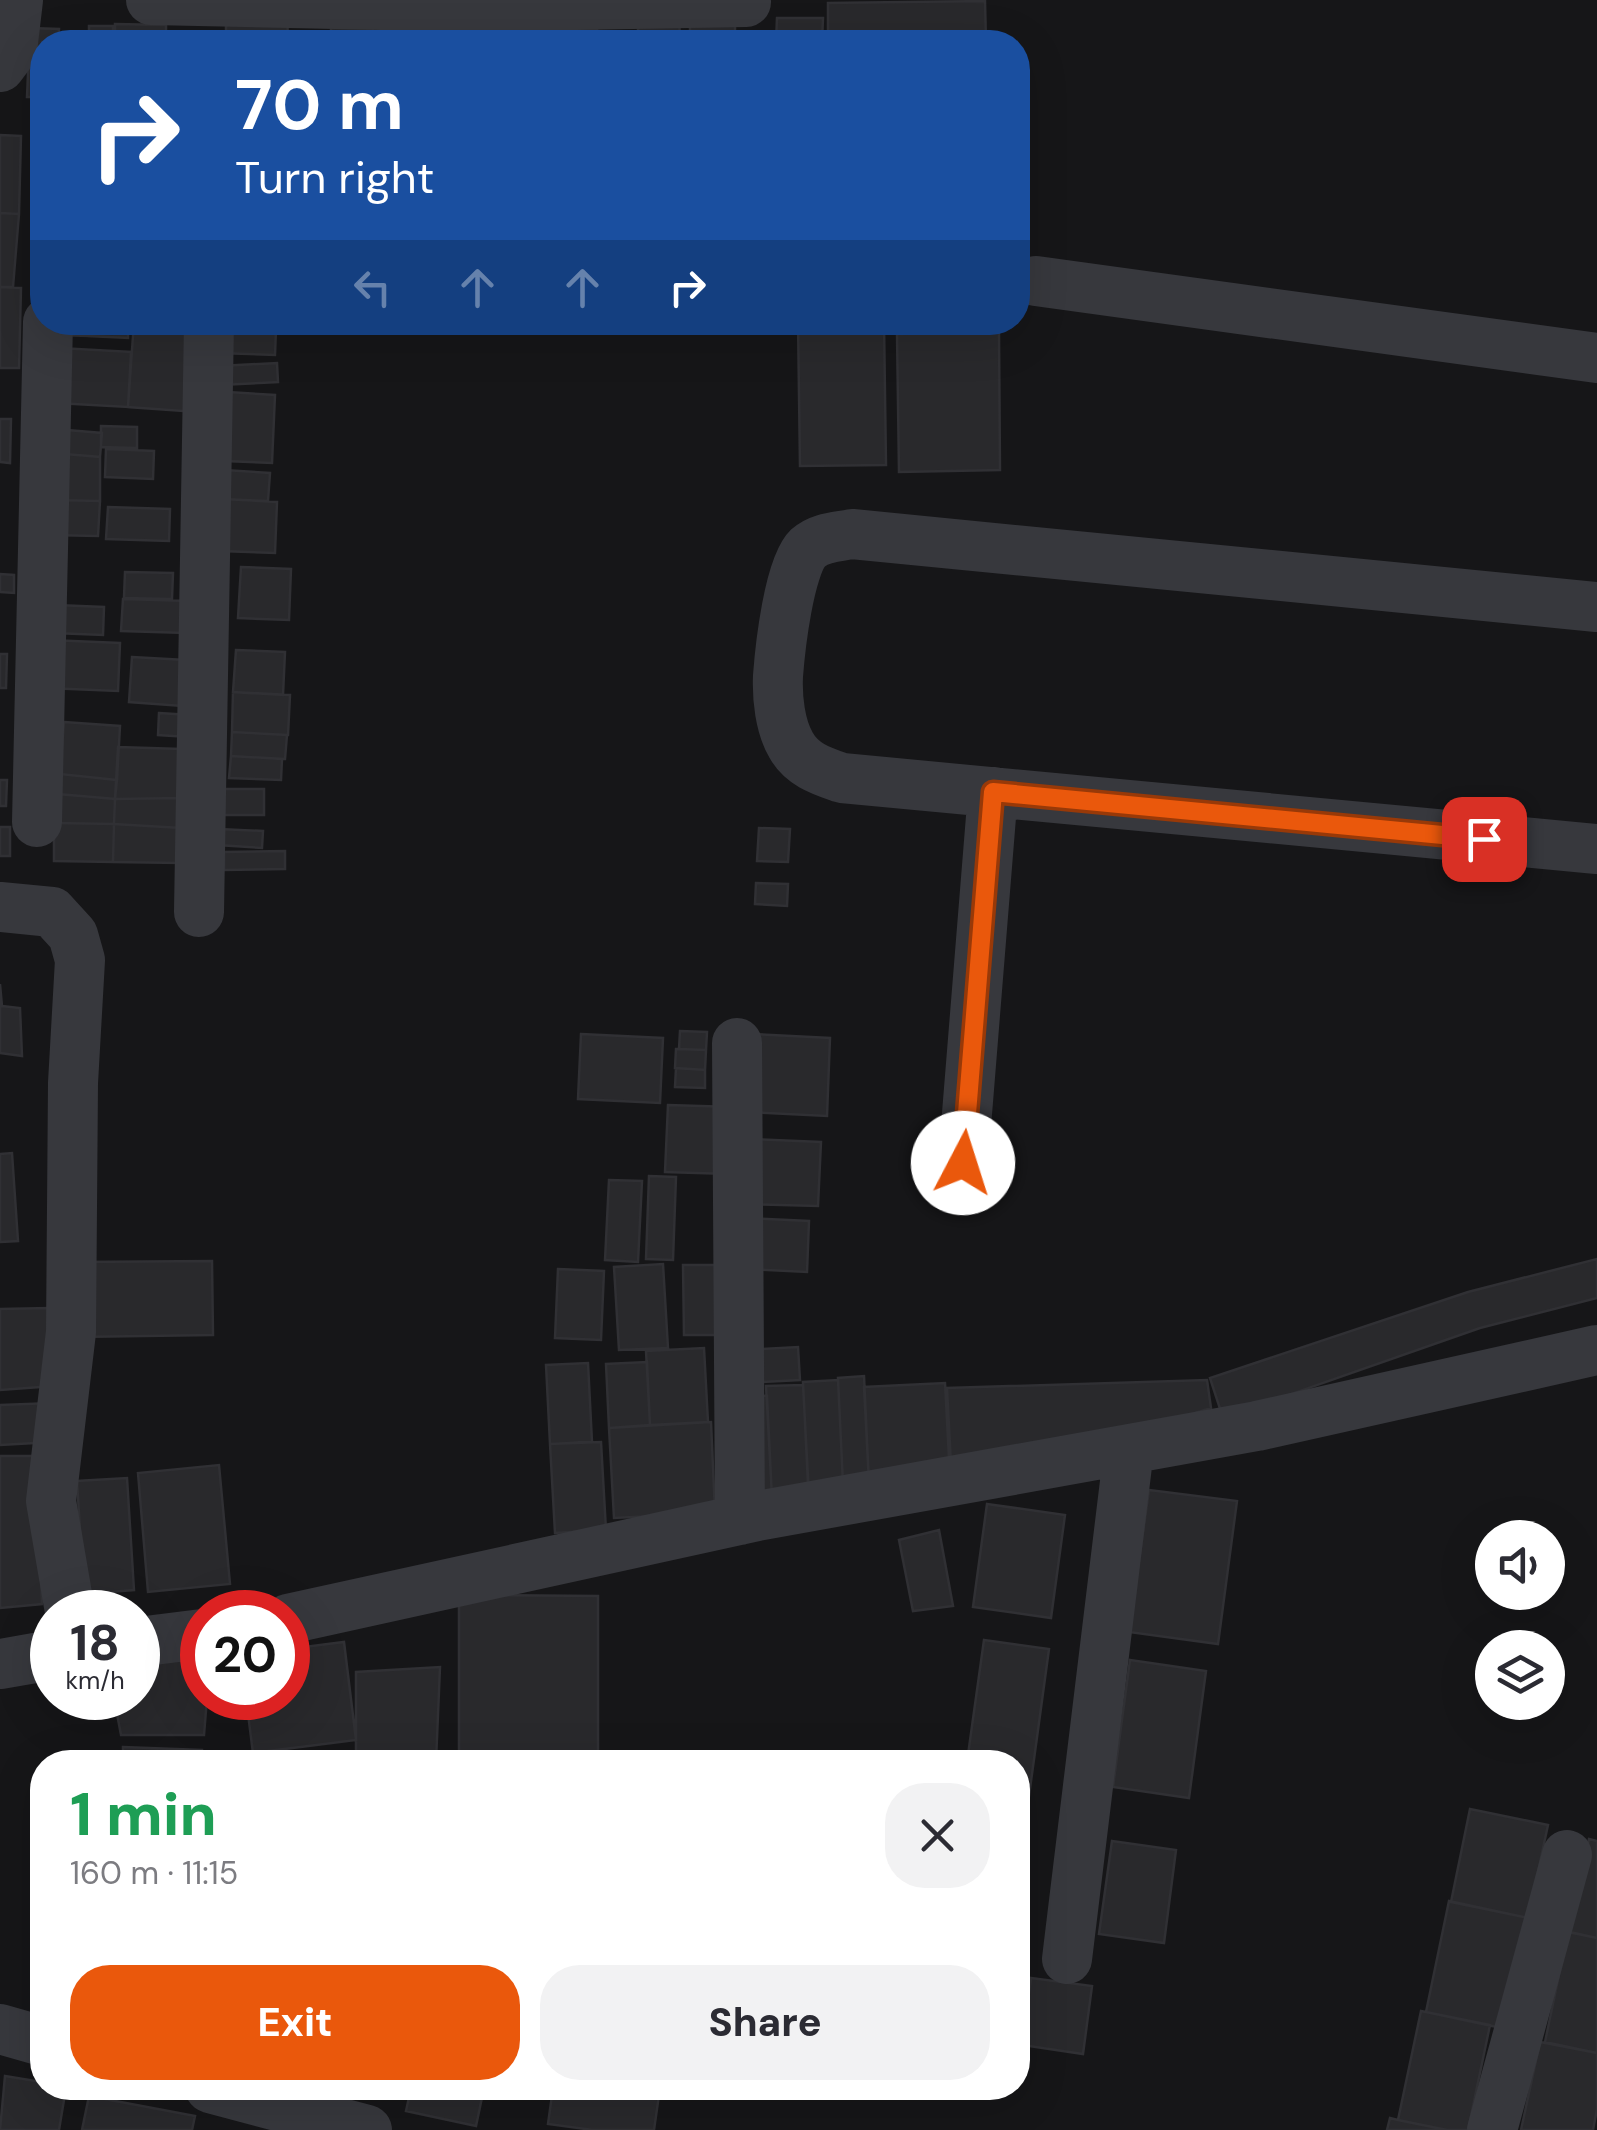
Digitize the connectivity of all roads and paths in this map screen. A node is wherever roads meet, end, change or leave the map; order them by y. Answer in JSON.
{"nodes":[{"id":1,"x":18,"y":0,"type":"edge"},
{"id":2,"x":152,"y":0,"type":"edge"},
{"id":3,"x":746,"y":2,"type":"edge"},
{"id":4,"x":218,"y":16,"type":"edge"},
{"id":5,"x":0,"y":67,"type":"edge"},
{"id":6,"x":1036,"y":281,"type":"dead end"},
{"id":7,"x":48,"y":335,"type":"edge"},
{"id":8,"x":209,"y":335,"type":"edge"},
{"id":9,"x":1597,"y":358,"type":"edge"},
{"id":10,"x":1597,"y":607,"type":"edge"},
{"id":11,"x":993,"y":792,"type":"junction"},
{"id":12,"x":37,"y":822,"type":"dead end"},
{"id":13,"x":1597,"y":850,"type":"edge"},
{"id":14,"x":0,"y":907,"type":"edge"},
{"id":15,"x":199,"y":912,"type":"dead end"},
{"id":16,"x":737,"y":1044,"type":"dead end"},
{"id":17,"x":963,"y":1163,"type":"dead end"},
{"id":18,"x":1597,"y":1350,"type":"edge"},
{"id":19,"x":1128,"y":1449,"type":"junction"},
{"id":20,"x":740,"y":1520,"type":"junction"},
{"id":21,"x":66,"y":1590,"type":"edge"},
{"id":22,"x":310,"y":1613,"type":"edge"},
{"id":23,"x":30,"y":1659,"type":"edge"},
{"id":24,"x":0,"y":1664,"type":"edge"},
{"id":25,"x":1567,"y":1855,"type":"dead end"},
{"id":26,"x":1067,"y":1960,"type":"dead end"},
{"id":27,"x":0,"y":2029,"type":"edge"},
{"id":28,"x":30,"y":2038,"type":"edge"},
{"id":29,"x":232,"y":2100,"type":"edge"},
{"id":30,"x":367,"y":2130,"type":"edge"},
{"id":31,"x":1492,"y":2130,"type":"edge"}],
"edges":[{"from":1,"to":5,"type":"street"},
{"from":2,"to":4,"type":"street"},
{"from":3,"to":4,"type":"street"},
{"from":6,"to":9,"type":"street"},
{"from":7,"to":12,"type":"street"},
{"from":8,"to":15,"type":"street"},
{"from":10,"to":11,"type":"street"},
{"from":11,"to":13,"type":"street"},
{"from":11,"to":17,"type":"street"},
{"from":14,"to":21,"type":"street"},
{"from":16,"to":20,"type":"street"},
{"from":18,"to":19,"type":"street"},
{"from":19,"to":20,"type":"street"},
{"from":19,"to":26,"type":"street"},
{"from":20,"to":22,"type":"street"},
{"from":23,"to":24,"type":"street"},
{"from":25,"to":31,"type":"street"},
{"from":27,"to":28,"type":"street"},
{"from":29,"to":30,"type":"street"}]}
